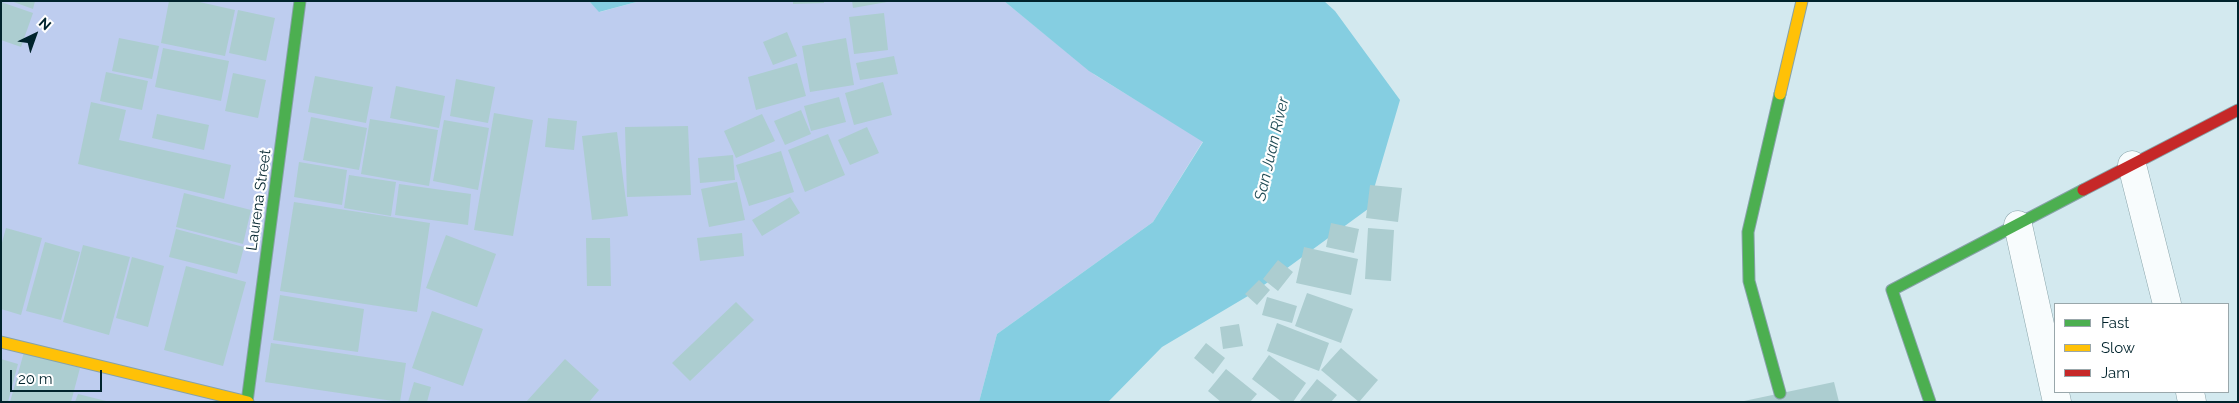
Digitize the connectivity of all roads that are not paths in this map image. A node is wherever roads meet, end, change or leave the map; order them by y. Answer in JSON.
{"nodes":[{"id":1,"x":300,"y":1,"type":"edge"},
{"id":2,"x":1802,"y":1,"type":"edge"},
{"id":3,"x":2238,"y":110,"type":"edge"},
{"id":4,"x":2132,"y":165,"type":"junction"},
{"id":5,"x":2018,"y":225,"type":"junction"},
{"id":6,"x":2168,"y":303,"type":"edge"},
{"id":7,"x":1,"y":342,"type":"edge"},
{"id":8,"x":2054,"y":388,"type":"edge"},
{"id":9,"x":1780,"y":393,"type":"dead end"},
{"id":10,"x":247,"y":402,"type":"edge"},
{"id":11,"x":1930,"y":402,"type":"edge"}],
"edges":[{"from":1,"to":10,"type":"street","name":"Laurena Street"},
{"from":2,"to":9,"type":"street"},
{"from":3,"to":4,"type":"street"},
{"from":4,"to":5,"type":"street"},
{"from":4,"to":6,"type":"street"},
{"from":5,"to":8,"type":"street"},
{"from":5,"to":11,"type":"street"},
{"from":7,"to":10,"type":"street"}]}
